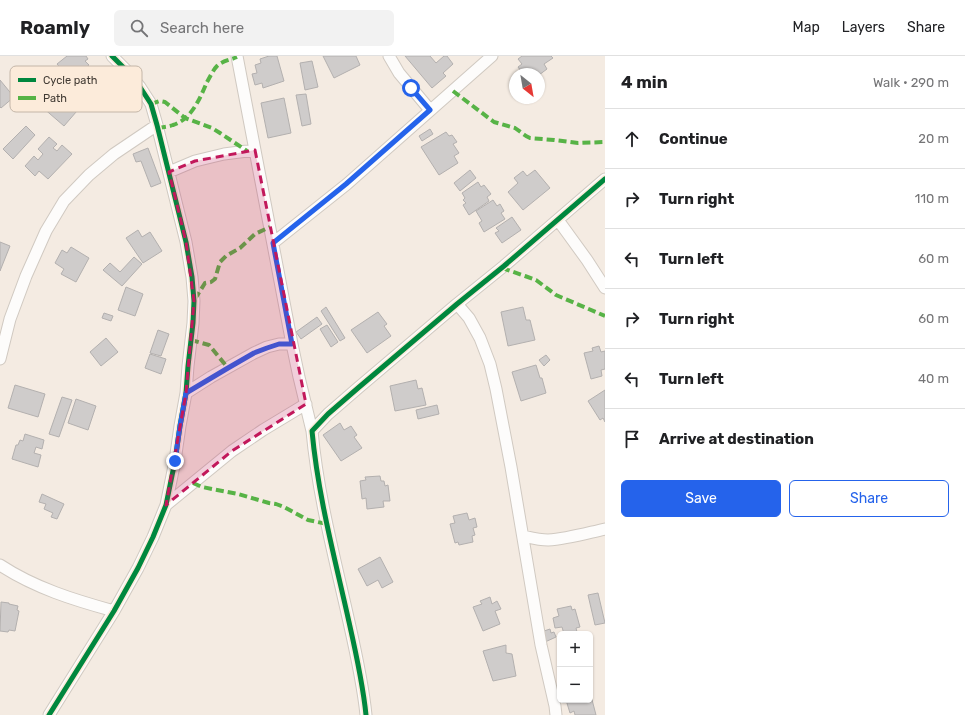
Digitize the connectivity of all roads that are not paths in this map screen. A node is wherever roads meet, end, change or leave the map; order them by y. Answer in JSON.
{"nodes":[{"id":1,"x":112,"y":56,"type":"edge"},
{"id":2,"x":237,"y":56,"type":"edge"},
{"id":3,"x":389,"y":56,"type":"edge"},
{"id":4,"x":492,"y":56,"type":"edge"},
{"id":5,"x":122,"y":66,"type":"edge"},
{"id":6,"x":142,"y":91,"type":"edge"},
{"id":7,"x":430,"y":110,"type":"junction"},
{"id":8,"x":157,"y":125,"type":"junction"},
{"id":9,"x":255,"y":150,"type":"junction"},
{"id":10,"x":169,"y":172,"type":"junction"},
{"id":11,"x":605,"y":179,"type":"edge"},
{"id":12,"x":558,"y":220,"type":"junction"},
{"id":13,"x":273,"y":243,"type":"junction"},
{"id":14,"x":605,"y":288,"type":"edge"},
{"id":15,"x":457,"y":304,"type":"junction"},
{"id":16,"x":292,"y":344,"type":"junction"},
{"id":17,"x":0,"y":359,"type":"edge"},
{"id":18,"x":186,"y":393,"type":"junction"},
{"id":19,"x":306,"y":404,"type":"junction"},
{"id":20,"x":312,"y":431,"type":"junction"},
{"id":21,"x":166,"y":505,"type":"junction"},
{"id":22,"x":605,"y":529,"type":"edge"},
{"id":23,"x":523,"y":536,"type":"junction"},
{"id":24,"x":0,"y":565,"type":"edge"},
{"id":25,"x":114,"y":611,"type":"junction"},
{"id":26,"x":49,"y":715,"type":"edge"},
{"id":27,"x":366,"y":715,"type":"edge"},
{"id":28,"x":556,"y":715,"type":"edge"}],
"edges":[{"from":1,"to":5,"type":"street"},
{"from":2,"to":9,"type":"street"},
{"from":3,"to":7,"type":"street"},
{"from":4,"to":7,"type":"street"},
{"from":6,"to":8,"type":"street"},
{"from":7,"to":13,"type":"street"},
{"from":8,"to":10,"type":"street"},
{"from":8,"to":17,"type":"street"},
{"from":9,"to":10,"type":"street"},
{"from":9,"to":13,"type":"street"},
{"from":10,"to":18,"type":"street"},
{"from":11,"to":12,"type":"street"},
{"from":12,"to":14,"type":"street"},
{"from":12,"to":15,"type":"street"},
{"from":13,"to":16,"type":"street"},
{"from":15,"to":20,"type":"street"},
{"from":15,"to":23,"type":"street"},
{"from":16,"to":18,"type":"street"},
{"from":16,"to":19,"type":"street"},
{"from":18,"to":21,"type":"street"},
{"from":19,"to":20,"type":"street"},
{"from":19,"to":21,"type":"street"},
{"from":20,"to":27,"type":"street"},
{"from":21,"to":25,"type":"street"},
{"from":22,"to":23,"type":"street"},
{"from":23,"to":28,"type":"street"},
{"from":24,"to":25,"type":"street"},
{"from":25,"to":26,"type":"street"}]}
